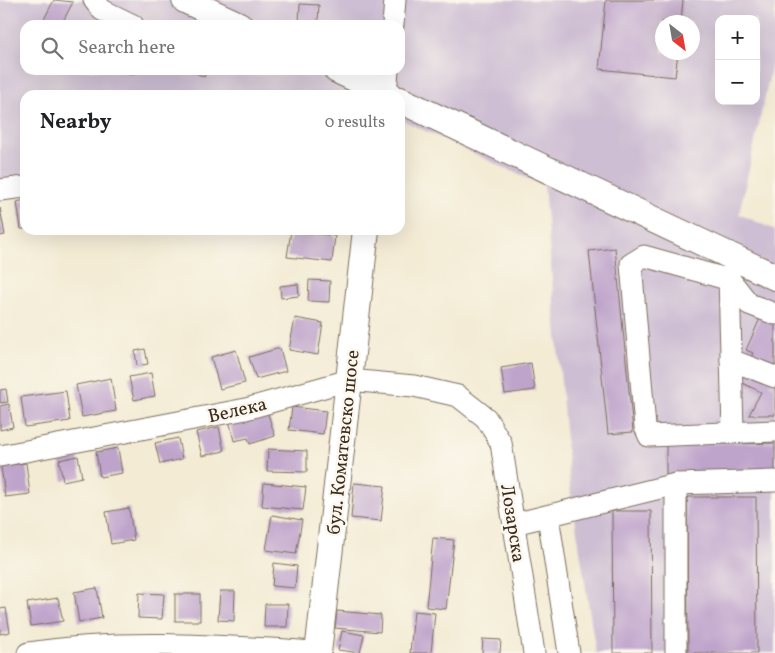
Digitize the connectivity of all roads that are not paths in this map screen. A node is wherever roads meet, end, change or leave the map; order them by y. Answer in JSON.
{"nodes":[{"id":1,"x":94,"y":0,"type":"edge"},
{"id":2,"x":185,"y":0,"type":"edge"},
{"id":3,"x":395,"y":0,"type":"edge"},
{"id":4,"x":123,"y":20,"type":"edge"},
{"id":5,"x":228,"y":20,"type":"edge"},
{"id":6,"x":393,"y":20,"type":"edge"},
{"id":7,"x":350,"y":75,"type":"edge"},
{"id":8,"x":387,"y":90,"type":"edge"},
{"id":9,"x":405,"y":99,"type":"edge"},
{"id":10,"x":20,"y":188,"type":"edge"},
{"id":11,"x":0,"y":190,"type":"edge"},
{"id":12,"x":365,"y":235,"type":"edge"},
{"id":13,"x":729,"y":268,"type":"junction"},
{"id":14,"x":775,"y":278,"type":"edge"},
{"id":15,"x":775,"y":314,"type":"edge"},
{"id":16,"x":731,"y":360,"type":"junction"},
{"id":17,"x":775,"y":377,"type":"edge"},
{"id":18,"x":349,"y":380,"type":"junction"},
{"id":19,"x":470,"y":404,"type":"joint"},
{"id":20,"x":775,"y":431,"type":"edge"},
{"id":21,"x":733,"y":432,"type":"junction"},
{"id":22,"x":0,"y":456,"type":"edge"},
{"id":23,"x":775,"y":481,"type":"edge"},
{"id":24,"x":676,"y":484,"type":"junction"},
{"id":25,"x":548,"y":516,"type":"junction"},
{"id":26,"x":514,"y":524,"type":"junction"},
{"id":27,"x":28,"y":653,"type":"edge"},
{"id":28,"x":318,"y":653,"type":"edge"},
{"id":29,"x":534,"y":653,"type":"edge"},
{"id":30,"x":568,"y":653,"type":"edge"},
{"id":31,"x":676,"y":653,"type":"edge"}],
"edges":[{"from":1,"to":4,"type":"street"},
{"from":2,"to":5,"type":"main road"},
{"from":3,"to":6,"type":"street"},
{"from":7,"to":8,"type":"main road"},
{"from":9,"to":13,"type":"main road"},
{"from":10,"to":11,"type":"street"},
{"from":12,"to":18,"type":"main road","name":"бул. Коматевско шосе"},
{"from":13,"to":14,"type":"main road"},
{"from":13,"to":15,"type":"street"},
{"from":13,"to":16,"type":"street"},
{"from":13,"to":21,"type":"street"},
{"from":16,"to":17,"type":"street"},
{"from":16,"to":21,"type":"street"},
{"from":18,"to":19,"type":"street","name":"Велека"},
{"from":18,"to":22,"type":"street","name":"Велека"},
{"from":18,"to":28,"type":"main road","name":"бул. Коматевско шосе"},
{"from":19,"to":26,"type":"street","name":"Лозарска"},
{"from":20,"to":21,"type":"street"},
{"from":23,"to":24,"type":"street"},
{"from":24,"to":25,"type":"street"},
{"from":24,"to":31,"type":"street"},
{"from":25,"to":26,"type":"street"},
{"from":25,"to":30,"type":"street"},
{"from":26,"to":29,"type":"street","name":"Лозарска"},
{"from":27,"to":28,"type":"street"}]}
